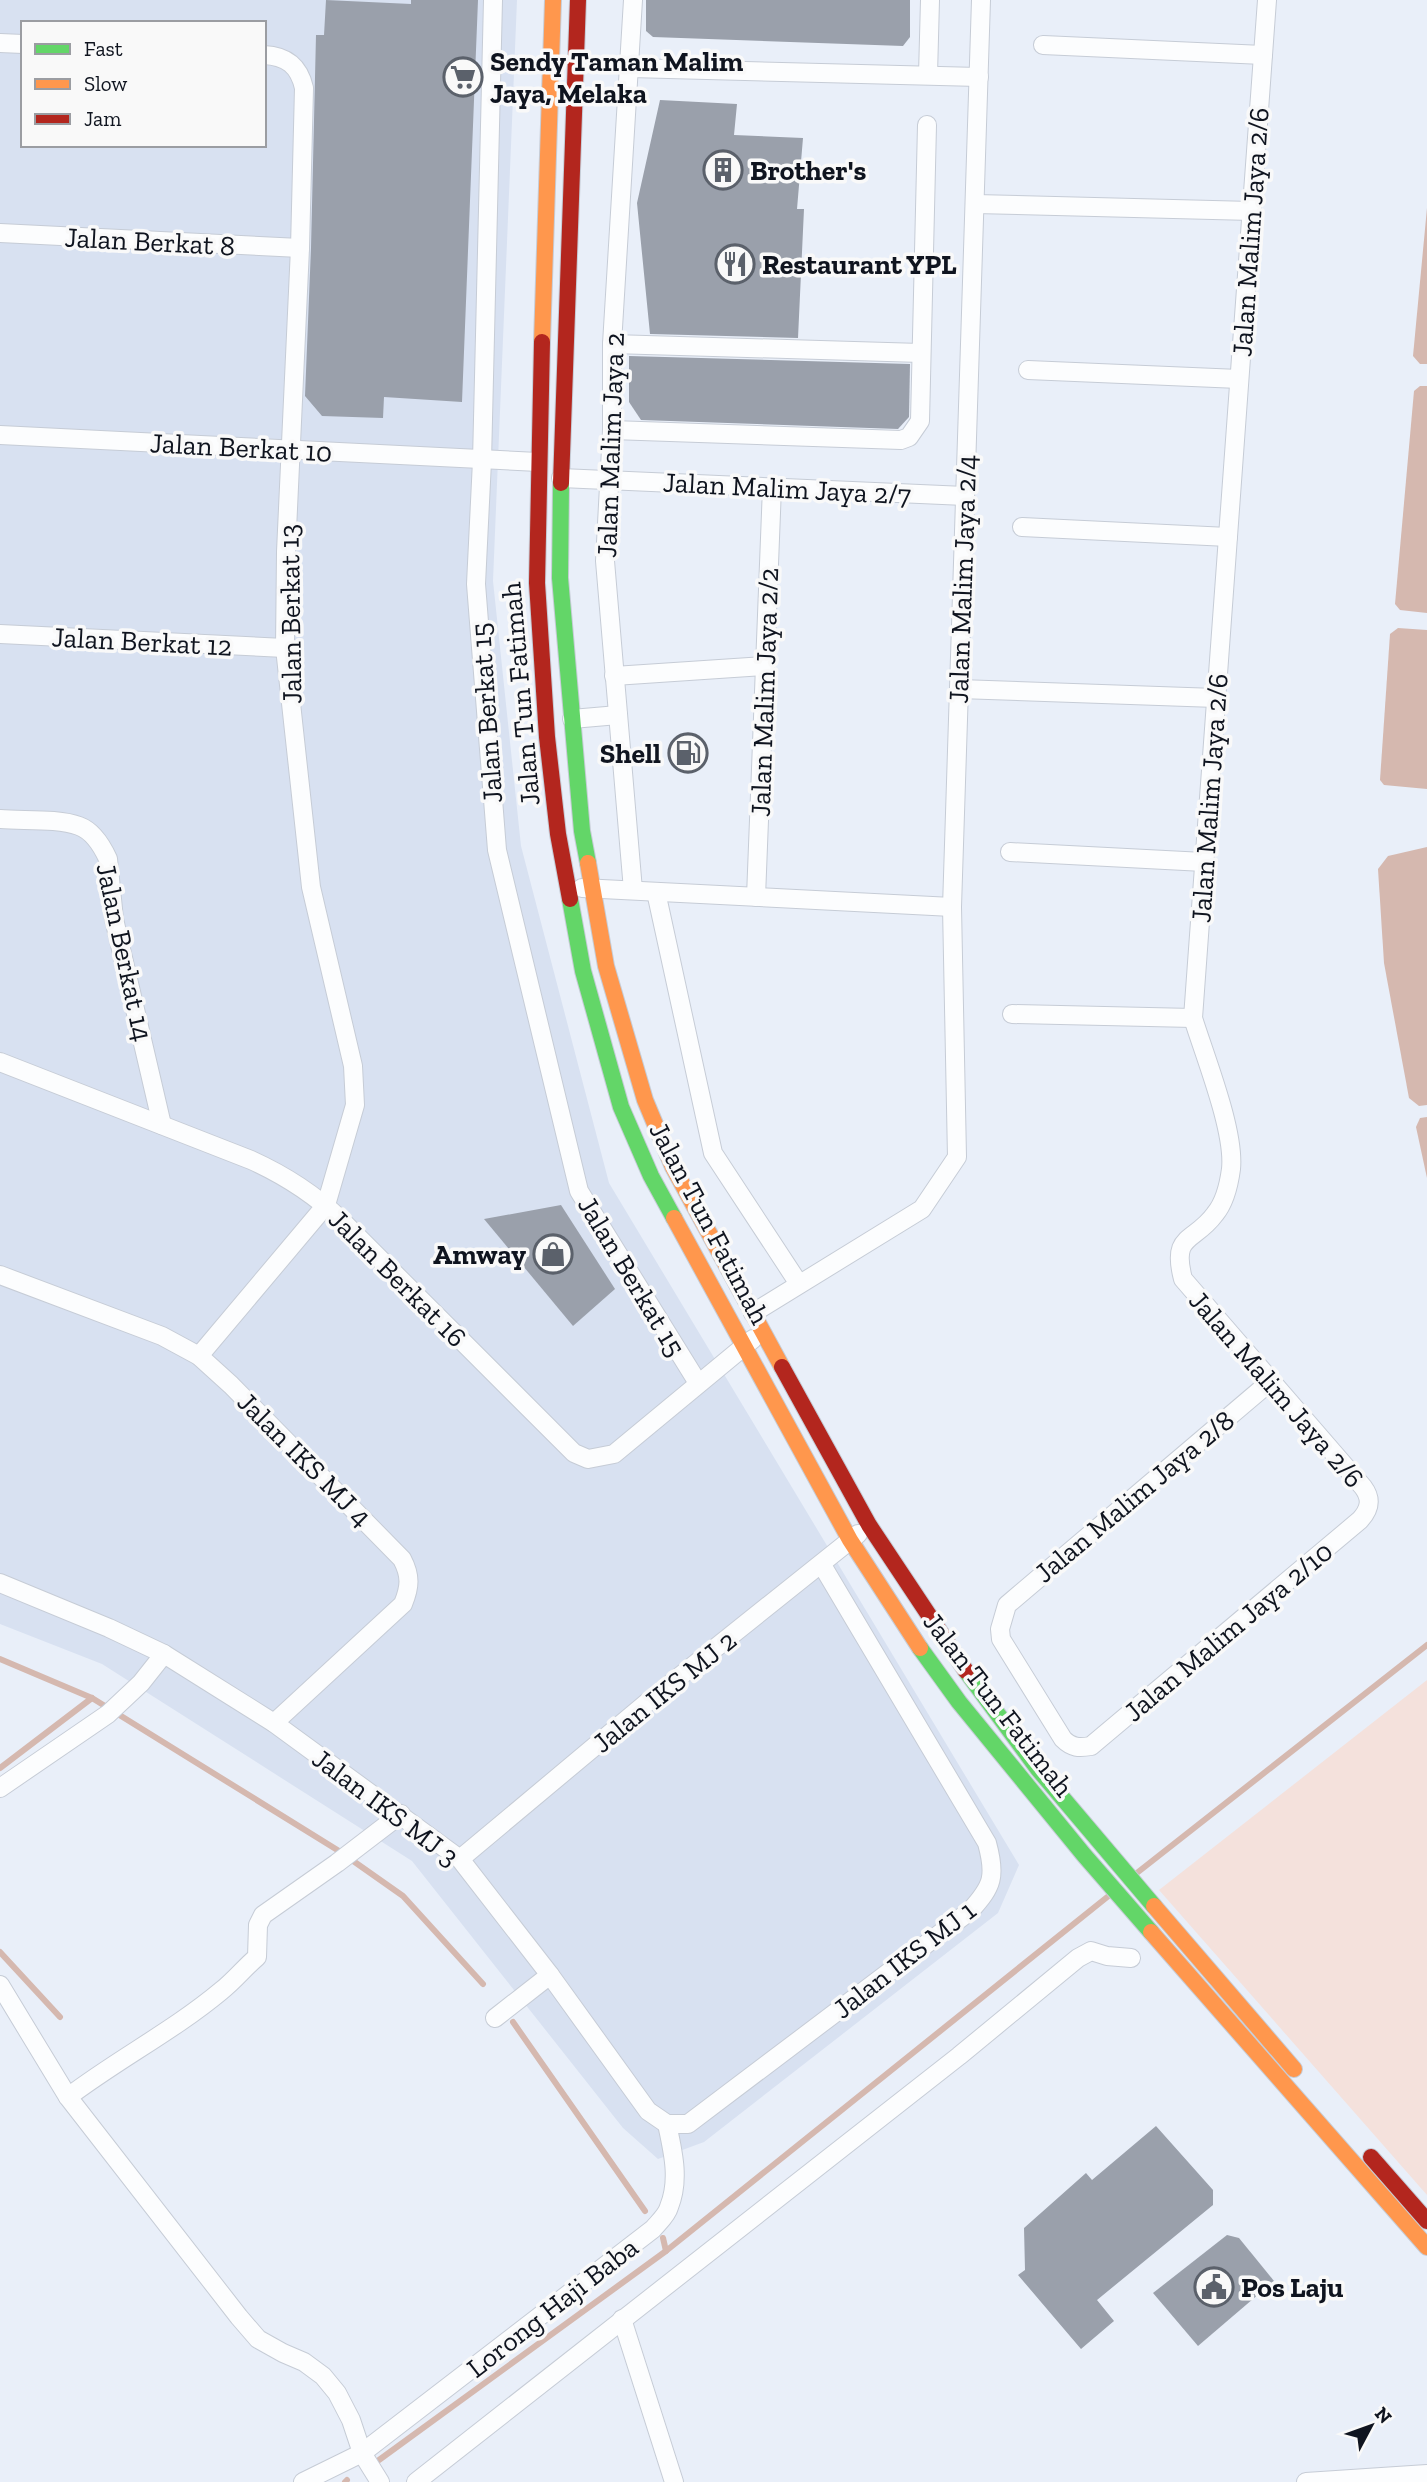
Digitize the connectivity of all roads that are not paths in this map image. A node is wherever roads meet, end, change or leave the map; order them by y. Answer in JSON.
{"nodes":[{"id":1,"x":492,"y":0,"type":"edge"},
{"id":2,"x":553,"y":0,"type":"edge"},
{"id":3,"x":578,"y":0,"type":"edge"},
{"id":4,"x":633,"y":0,"type":"edge"},
{"id":5,"x":930,"y":0,"type":"edge"},
{"id":6,"x":981,"y":0,"type":"edge"},
{"id":7,"x":1267,"y":0,"type":"edge"},
{"id":8,"x":0,"y":43,"type":"edge"},
{"id":9,"x":21,"y":44,"type":"edge"},
{"id":10,"x":1044,"y":45,"type":"dead end"},
{"id":11,"x":266,"y":55,"type":"edge"},
{"id":12,"x":1263,"y":55,"type":"junction"},
{"id":13,"x":630,"y":68,"type":"junction"},
{"id":14,"x":928,"y":75,"type":"junction"},
{"id":15,"x":979,"y":77,"type":"junction"},
{"id":16,"x":927,"y":125,"type":"dead end"},
{"id":17,"x":975,"y":204,"type":"junction"},
{"id":18,"x":1251,"y":211,"type":"junction"},
{"id":19,"x":0,"y":233,"type":"edge"},
{"id":20,"x":300,"y":248,"type":"junction"},
{"id":21,"x":612,"y":344,"type":"junction"},
{"id":22,"x":921,"y":353,"type":"junction"},
{"id":23,"x":1028,"y":370,"type":"dead end"},
{"id":24,"x":1239,"y":379,"type":"junction"},
{"id":25,"x":612,"y":430,"type":"junction"},
{"id":26,"x":0,"y":435,"type":"edge"},
{"id":27,"x":292,"y":450,"type":"junction"},
{"id":28,"x":482,"y":461,"type":"junction"},
{"id":29,"x":538,"y":462,"type":"junction"},
{"id":30,"x":561,"y":478,"type":"junction"},
{"id":31,"x":610,"y":479,"type":"junction"},
{"id":32,"x":772,"y":487,"type":"junction"},
{"id":33,"x":965,"y":496,"type":"junction"},
{"id":34,"x":1021,"y":527,"type":"dead end"},
{"id":35,"x":1228,"y":537,"type":"junction"},
{"id":36,"x":0,"y":634,"type":"edge"},
{"id":37,"x":285,"y":648,"type":"junction"},
{"id":38,"x":765,"y":666,"type":"junction"},
{"id":39,"x":614,"y":676,"type":"junction"},
{"id":40,"x":959,"y":689,"type":"junction"},
{"id":41,"x":1216,"y":698,"type":"junction"},
{"id":42,"x":618,"y":715,"type":"junction"},
{"id":43,"x":572,"y":719,"type":"junction"},
{"id":44,"x":0,"y":819,"type":"edge"},
{"id":45,"x":1010,"y":852,"type":"dead end"},
{"id":46,"x":1205,"y":862,"type":"junction"},
{"id":47,"x":568,"y":888,"type":"junction"},
{"id":48,"x":592,"y":888,"type":"junction"},
{"id":49,"x":633,"y":890,"type":"junction"},
{"id":50,"x":656,"y":891,"type":"junction"},
{"id":51,"x":756,"y":897,"type":"junction"},
{"id":52,"x":951,"y":907,"type":"junction"},
{"id":53,"x":1012,"y":1014,"type":"dead end"},
{"id":54,"x":1193,"y":1018,"type":"junction"},
{"id":55,"x":0,"y":1062,"type":"edge"},
{"id":56,"x":162,"y":1125,"type":"junction"},
{"id":57,"x":326,"y":1205,"type":"junction"},
{"id":58,"x":0,"y":1275,"type":"edge"},
{"id":59,"x":799,"y":1284,"type":"junction"},
{"id":60,"x":753,"y":1313,"type":"junction"},
{"id":61,"x":763,"y":1332,"type":"junction"},
{"id":62,"x":744,"y":1345,"type":"junction"},
{"id":63,"x":199,"y":1356,"type":"junction"},
{"id":64,"x":1271,"y":1381,"type":"junction"},
{"id":65,"x":698,"y":1383,"type":"junction"},
{"id":66,"x":1369,"y":1503,"type":"joint"},
{"id":67,"x":869,"y":1525,"type":"junction"},
{"id":68,"x":850,"y":1541,"type":"junction"},
{"id":69,"x":822,"y":1565,"type":"junction"},
{"id":70,"x":0,"y":1584,"type":"edge"},
{"id":71,"x":164,"y":1654,"type":"junction"},
{"id":72,"x":274,"y":1723,"type":"junction"},
{"id":73,"x":1079,"y":1748,"type":"joint"},
{"id":74,"x":0,"y":1788,"type":"edge"},
{"id":75,"x":401,"y":1814,"type":"junction"},
{"id":76,"x":460,"y":1859,"type":"junction"},
{"id":77,"x":1131,"y":1958,"type":"dead end"},
{"id":78,"x":550,"y":1975,"type":"junction"},
{"id":79,"x":0,"y":1985,"type":"edge"},
{"id":80,"x":495,"y":2018,"type":"dead end"},
{"id":81,"x":1304,"y":2080,"type":"dead end"},
{"id":82,"x":68,"y":2096,"type":"junction"},
{"id":83,"x":667,"y":2124,"type":"junction"},
{"id":84,"x":1357,"y":2141,"type":"dead end"},
{"id":85,"x":1427,"y":2221,"type":"edge"},
{"id":86,"x":1427,"y":2247,"type":"edge"},
{"id":87,"x":622,"y":2319,"type":"junction"},
{"id":88,"x":362,"y":2453,"type":"junction"},
{"id":89,"x":1427,"y":2474,"type":"edge"},
{"id":90,"x":303,"y":2482,"type":"edge"},
{"id":91,"x":380,"y":2482,"type":"edge"},
{"id":92,"x":416,"y":2482,"type":"edge"},
{"id":93,"x":674,"y":2482,"type":"edge"},
{"id":94,"x":1306,"y":2482,"type":"edge"}],
"edges":[{"from":1,"to":28,"type":"street","name":"Jalan Berkat 15"},
{"from":2,"to":29,"type":"main road","name":"Jalan Tun Fatimah"},
{"from":3,"to":30,"type":"main road","name":"Jalan Tun Fatimah"},
{"from":4,"to":13,"type":"street","name":"Jalan Malim Jaya 2"},
{"from":5,"to":14,"type":"street"},
{"from":6,"to":15,"type":"street","name":"Jalan Malim Jaya 2/4"},
{"from":7,"to":12,"type":"street","name":"Jalan Malim Jaya 2/6"},
{"from":8,"to":9,"type":"street"},
{"from":10,"to":12,"type":"street"},
{"from":11,"to":20,"type":"street","name":"Jalan Berkat 13"},
{"from":12,"to":18,"type":"street","name":"Jalan Malim Jaya 2/6"},
{"from":13,"to":14,"type":"street"},
{"from":13,"to":21,"type":"street","name":"Jalan Malim Jaya 2"},
{"from":14,"to":15,"type":"street"},
{"from":15,"to":17,"type":"street","name":"Jalan Malim Jaya 2/4"},
{"from":16,"to":22,"type":"street"},
{"from":17,"to":18,"type":"street"},
{"from":17,"to":33,"type":"street","name":"Jalan Malim Jaya 2/4"},
{"from":18,"to":24,"type":"street","name":"Jalan Malim Jaya 2/6"},
{"from":19,"to":20,"type":"street","name":"Jalan Berkat 8"},
{"from":20,"to":27,"type":"street","name":"Jalan Berkat 13"},
{"from":21,"to":22,"type":"street"},
{"from":21,"to":25,"type":"street","name":"Jalan Malim Jaya 2"},
{"from":22,"to":25,"type":"street"},
{"from":23,"to":24,"type":"street"},
{"from":24,"to":35,"type":"street","name":"Jalan Malim Jaya 2/6"},
{"from":25,"to":31,"type":"street","name":"Jalan Malim Jaya 2"},
{"from":26,"to":27,"type":"street","name":"Jalan Berkat 10"},
{"from":27,"to":28,"type":"street","name":"Jalan Berkat 10"},
{"from":27,"to":37,"type":"street","name":"Jalan Berkat 13"},
{"from":28,"to":29,"type":"street","name":"Jalan Berkat 10"},
{"from":28,"to":65,"type":"street","name":"Jalan Berkat 15"},
{"from":29,"to":47,"type":"main road","name":"Jalan Tun Fatimah"},
{"from":30,"to":31,"type":"street","name":"Jalan Malim Jaya 2/7"},
{"from":30,"to":43,"type":"main road","name":"Jalan Tun Fatimah"},
{"from":31,"to":32,"type":"street","name":"Jalan Malim Jaya 2/7"},
{"from":31,"to":39,"type":"street","name":"Jalan Malim Jaya 2"},
{"from":32,"to":33,"type":"street","name":"Jalan Malim Jaya 2/7"},
{"from":32,"to":38,"type":"street","name":"Jalan Malim Jaya 2/2"},
{"from":33,"to":40,"type":"street","name":"Jalan Malim Jaya 2/4"},
{"from":34,"to":35,"type":"street"},
{"from":35,"to":41,"type":"street","name":"Jalan Malim Jaya 2/6"},
{"from":36,"to":37,"type":"street","name":"Jalan Berkat 12"},
{"from":37,"to":57,"type":"street","name":"Jalan Berkat 13"},
{"from":38,"to":39,"type":"street"},
{"from":38,"to":51,"type":"street","name":"Jalan Malim Jaya 2/2"},
{"from":39,"to":42,"type":"street","name":"Jalan Malim Jaya 2"},
{"from":40,"to":41,"type":"street"},
{"from":40,"to":52,"type":"street","name":"Jalan Malim Jaya 2/4"},
{"from":41,"to":46,"type":"street","name":"Jalan Malim Jaya 2/6"},
{"from":42,"to":43,"type":"street"},
{"from":42,"to":49,"type":"street","name":"Jalan Malim Jaya 2"},
{"from":43,"to":48,"type":"main road","name":"Jalan Tun Fatimah"},
{"from":44,"to":56,"type":"street","name":"Jalan Berkat 14"},
{"from":45,"to":46,"type":"street"},
{"from":46,"to":54,"type":"street","name":"Jalan Malim Jaya 2/6"},
{"from":47,"to":48,"type":"street"},
{"from":47,"to":62,"type":"main road","name":"Jalan Tun Fatimah"},
{"from":48,"to":49,"type":"street"},
{"from":48,"to":60,"type":"main road","name":"Jalan Tun Fatimah"},
{"from":49,"to":50,"type":"street"},
{"from":50,"to":51,"type":"street"},
{"from":50,"to":59,"type":"street"},
{"from":51,"to":52,"type":"street"},
{"from":52,"to":59,"type":"street","name":"Jalan Malim Jaya 2/4"},
{"from":53,"to":54,"type":"street"},
{"from":54,"to":64,"type":"street","name":"Jalan Malim Jaya 2/6"},
{"from":55,"to":56,"type":"street","name":"Jalan Berkat 16"},
{"from":56,"to":57,"type":"street","name":"Jalan Berkat 16"},
{"from":57,"to":63,"type":"street"},
{"from":57,"to":65,"type":"street","name":"Jalan Berkat 16"},
{"from":58,"to":63,"type":"street","name":"Jalan IKS MJ 4"},
{"from":59,"to":60,"type":"street"},
{"from":60,"to":61,"type":"main road","name":"Jalan Tun Fatimah"},
{"from":61,"to":62,"type":"street","name":"Jalan Berkat 16"},
{"from":61,"to":67,"type":"main road","name":"Jalan Tun Fatimah"},
{"from":62,"to":65,"type":"street","name":"Jalan Berkat 16"},
{"from":62,"to":68,"type":"main road","name":"Jalan Tun Fatimah"},
{"from":63,"to":72,"type":"street","name":"Jalan IKS MJ 4"},
{"from":64,"to":66,"type":"street","name":"Jalan Malim Jaya 2/6"},
{"from":64,"to":73,"type":"street","name":"Jalan Malim Jaya 2/8"},
{"from":66,"to":73,"type":"street","name":"Jalan Malim Jaya 2/10"},
{"from":67,"to":68,"type":"street","name":"Jalan IKS MJ 2"},
{"from":67,"to":81,"type":"main road","name":"Jalan Tun Fatimah"},
{"from":68,"to":69,"type":"street","name":"Jalan IKS MJ 2"},
{"from":68,"to":86,"type":"main road","name":"Jalan Tun Fatimah"},
{"from":69,"to":76,"type":"street","name":"Jalan IKS MJ 2"},
{"from":69,"to":83,"type":"street","name":"Jalan IKS MJ 1"},
{"from":70,"to":71,"type":"street","name":"Jalan IKS MJ 3"},
{"from":71,"to":72,"type":"street","name":"Jalan IKS MJ 3"},
{"from":71,"to":74,"type":"street"},
{"from":72,"to":75,"type":"street","name":"Jalan IKS MJ 3"},
{"from":75,"to":76,"type":"street","name":"Jalan IKS MJ 3"},
{"from":75,"to":82,"type":"street"},
{"from":76,"to":78,"type":"street","name":"Jalan IKS MJ 3"},
{"from":77,"to":87,"type":"street"},
{"from":78,"to":80,"type":"street"},
{"from":78,"to":83,"type":"street","name":"Jalan IKS MJ 3"},
{"from":79,"to":82,"type":"street"},
{"from":82,"to":88,"type":"street"},
{"from":83,"to":88,"type":"street","name":"Lorong Haji Baba"},
{"from":84,"to":85,"type":"main road"},
{"from":87,"to":92,"type":"street"},
{"from":87,"to":93,"type":"street"},
{"from":88,"to":90,"type":"street","name":"Lorong Haji Baba"},
{"from":88,"to":91,"type":"street"},
{"from":89,"to":94,"type":"street"}]}
